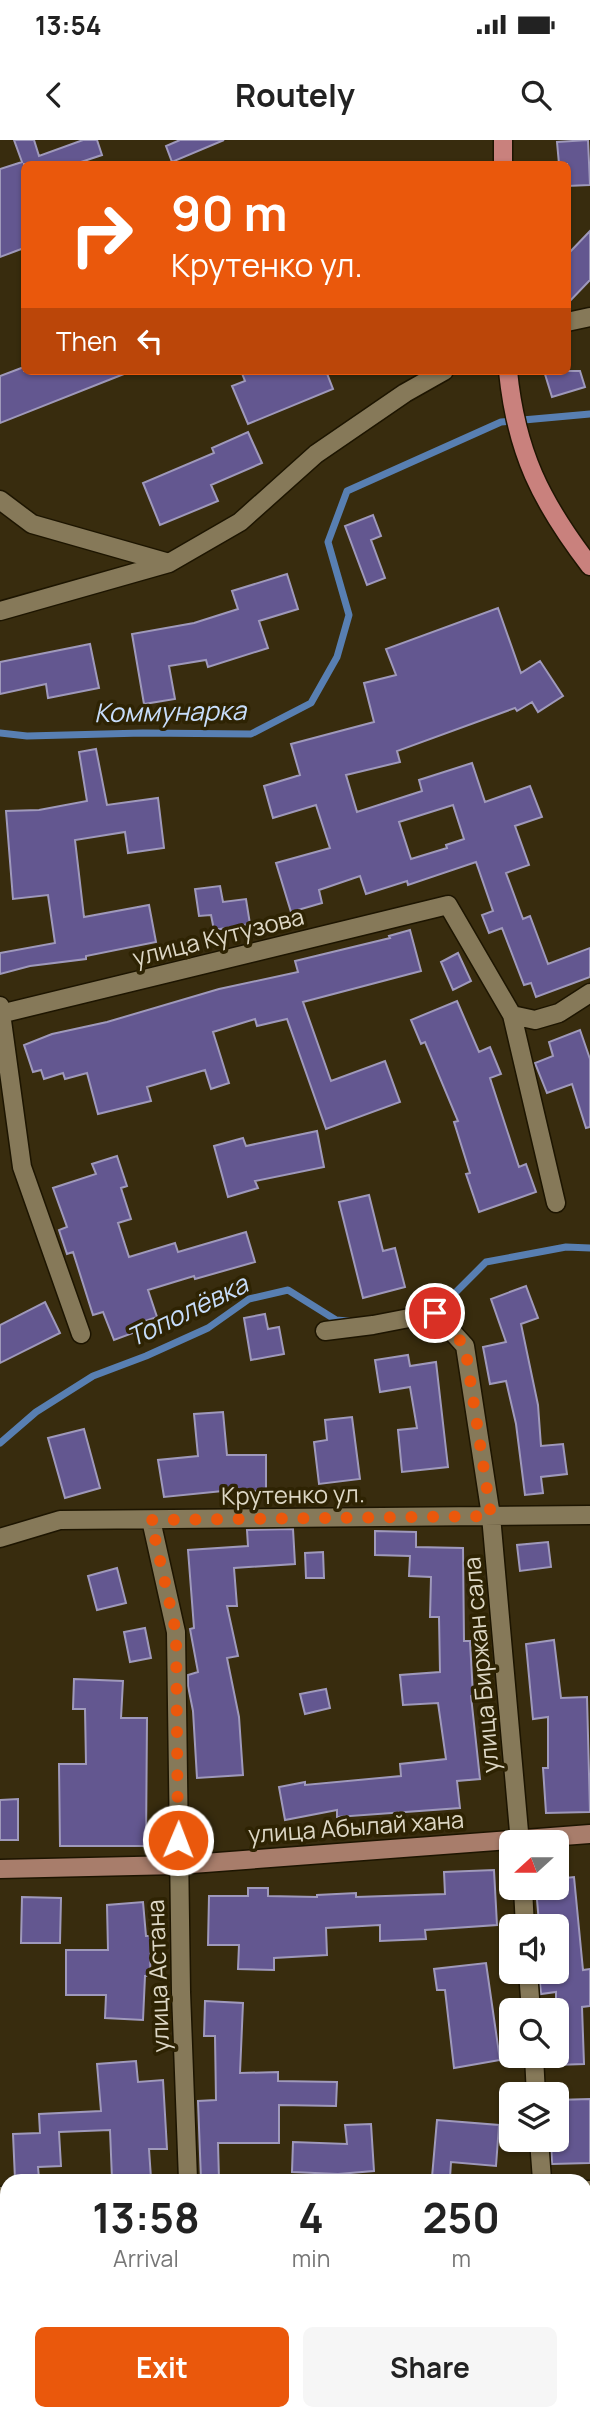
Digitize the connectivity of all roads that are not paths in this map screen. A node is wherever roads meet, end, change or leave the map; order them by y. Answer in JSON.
{"nodes":[{"id":1,"x":503,"y":140,"type":"edge"},
{"id":2,"x":503,"y":161,"type":"edge"},
{"id":3,"x":590,"y":317,"type":"edge"},
{"id":4,"x":571,"y":321,"type":"edge"},
{"id":5,"x":437,"y":375,"type":"edge"},
{"id":6,"x":508,"y":375,"type":"edge"},
{"id":7,"x":0,"y":500,"type":"edge"},
{"id":8,"x":169,"y":563,"type":"junction"},
{"id":9,"x":590,"y":566,"type":"edge"},
{"id":10,"x":0,"y":611,"type":"edge"},
{"id":11,"x":590,"y":993,"type":"edge"},
{"id":12,"x":1,"y":1011,"type":"edge"},
{"id":13,"x":512,"y":1015,"type":"junction"},
{"id":14,"x":556,"y":1203,"type":"dead end"},
{"id":15,"x":325,"y":1331,"type":"dead end"},
{"id":16,"x":81,"y":1334,"type":"dead end"},
{"id":17,"x":590,"y":1515,"type":"edge"},
{"id":18,"x":491,"y":1516,"type":"junction"},
{"id":19,"x":151,"y":1520,"type":"junction"},
{"id":20,"x":0,"y":1538,"type":"edge"},
{"id":21,"x":519,"y":1830,"type":"edge"},
{"id":22,"x":590,"y":1833,"type":"edge"},
{"id":23,"x":569,"y":1835,"type":"edge"},
{"id":24,"x":499,"y":1842,"type":"edge"},
{"id":25,"x":178,"y":1865,"type":"junction"},
{"id":26,"x":0,"y":1869,"type":"edge"},
{"id":27,"x":540,"y":2152,"type":"edge"},
{"id":28,"x":188,"y":2174,"type":"edge"},
{"id":29,"x":542,"y":2174,"type":"edge"}],
"edges":[{"from":1,"to":2,"type":"main road"},
{"from":3,"to":4,"type":"street"},
{"from":5,"to":8,"type":"street"},
{"from":6,"to":9,"type":"main road"},
{"from":7,"to":8,"type":"street"},
{"from":8,"to":10,"type":"street"},
{"from":11,"to":13,"type":"street"},
{"from":12,"to":13,"type":"street","name":"улица Кутузова"},
{"from":12,"to":16,"type":"street"},
{"from":13,"to":14,"type":"street"},
{"from":15,"to":18,"type":"street","name":"улица Биржан сала"},
{"from":17,"to":18,"type":"street","name":"Крутенко ул."},
{"from":18,"to":19,"type":"street","name":"Крутенко ул."},
{"from":18,"to":21,"type":"street","name":"улица Биржан сала"},
{"from":19,"to":20,"type":"street","name":"Крутенко ул."},
{"from":19,"to":25,"type":"street","name":"улица Астана"},
{"from":22,"to":23,"type":"street","name":"улица Абылай хана"},
{"from":24,"to":25,"type":"street","name":"улица Абылай хана"},
{"from":25,"to":26,"type":"street","name":"улица Абылай хана"},
{"from":25,"to":28,"type":"street","name":"улица Астана"},
{"from":27,"to":29,"type":"street"}]}
